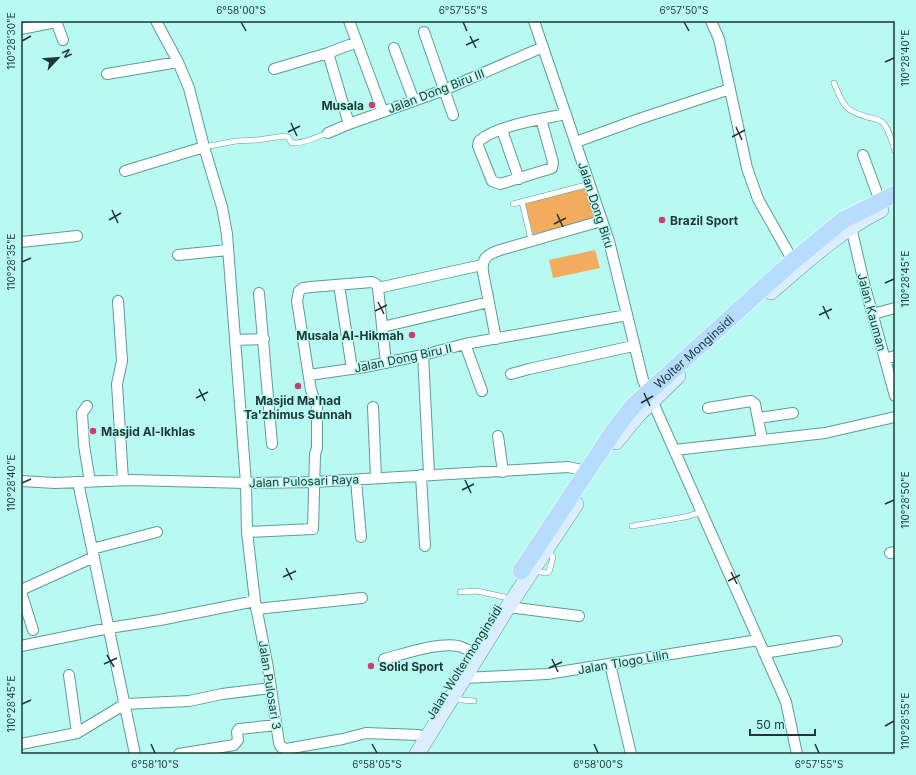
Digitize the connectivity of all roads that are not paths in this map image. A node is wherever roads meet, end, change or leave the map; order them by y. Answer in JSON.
{"nodes":[{"id":1,"x":156,"y":21,"type":"edge"},
{"id":2,"x":349,"y":21,"type":"edge"},
{"id":3,"x":534,"y":21,"type":"edge"},
{"id":4,"x":711,"y":21,"type":"edge"},
{"id":5,"x":56,"y":22,"type":"edge"},
{"id":6,"x":21,"y":29,"type":"edge"},
{"id":7,"x":424,"y":32,"type":"dead end"},
{"id":8,"x":62,"y":40,"type":"dead end"},
{"id":9,"x":357,"y":42,"type":"junction"},
{"id":10,"x":543,"y":47,"type":"junction"},
{"id":11,"x":394,"y":48,"type":"dead end"},
{"id":12,"x":328,"y":53,"type":"junction"},
{"id":13,"x":178,"y":62,"type":"junction"},
{"id":14,"x":274,"y":70,"type":"dead end"},
{"id":15,"x":107,"y":74,"type":"dead end"},
{"id":16,"x":834,"y":83,"type":"dead end"},
{"id":17,"x":730,"y":89,"type":"junction"},
{"id":18,"x":444,"y":90,"type":"junction"},
{"id":19,"x":414,"y":101,"type":"junction"},
{"id":20,"x":383,"y":112,"type":"junction"},
{"id":21,"x":566,"y":114,"type":"junction"},
{"id":22,"x":453,"y":115,"type":"dead end"},
{"id":23,"x":541,"y":119,"type":"junction"},
{"id":24,"x":349,"y":124,"type":"junction"},
{"id":25,"x":502,"y":130,"type":"junction"},
{"id":26,"x":328,"y":133,"type":"joint"},
{"id":27,"x":576,"y":142,"type":"junction"},
{"id":28,"x":204,"y":147,"type":"junction"},
{"id":29,"x":895,"y":151,"type":"edge"},
{"id":30,"x":863,"y":155,"type":"dead end"},
{"id":31,"x":125,"y":171,"type":"dead end"},
{"id":32,"x":520,"y":179,"type":"junction"},
{"id":33,"x":590,"y":184,"type":"junction"},
{"id":34,"x":895,"y":194,"type":"edge"},
{"id":35,"x":522,"y":202,"type":"junction"},
{"id":36,"x":887,"y":202,"type":"edge"},
{"id":37,"x":513,"y":204,"type":"dead end"},
{"id":38,"x":601,"y":221,"type":"junction"},
{"id":39,"x":851,"y":227,"type":"junction"},
{"id":40,"x":77,"y":236,"type":"dead end"},
{"id":41,"x":531,"y":240,"type":"junction"},
{"id":42,"x":21,"y":242,"type":"edge"},
{"id":43,"x":228,"y":250,"type":"junction"},
{"id":44,"x":178,"y":255,"type":"dead end"},
{"id":45,"x":793,"y":261,"type":"junction"},
{"id":46,"x":482,"y":265,"type":"junction"},
{"id":47,"x":339,"y":285,"type":"junction"},
{"id":48,"x":378,"y":288,"type":"junction"},
{"id":49,"x":259,"y":293,"type":"dead end"},
{"id":50,"x":118,"y":301,"type":"dead end"},
{"id":51,"x":489,"y":302,"type":"junction"},
{"id":52,"x":895,"y":308,"type":"edge"},
{"id":53,"x":873,"y":314,"type":"junction"},
{"id":54,"x":626,"y":315,"type":"junction"},
{"id":55,"x":382,"y":326,"type":"junction"},
{"id":56,"x":264,"y":339,"type":"junction"},
{"id":57,"x":496,"y":339,"type":"junction"},
{"id":58,"x":234,"y":340,"type":"junction"},
{"id":59,"x":465,"y":344,"type":"junction"},
{"id":60,"x":633,"y":346,"type":"junction"},
{"id":61,"x":423,"y":355,"type":"junction"},
{"id":62,"x":890,"y":358,"type":"edge"},
{"id":63,"x":386,"y":363,"type":"junction"},
{"id":64,"x":352,"y":369,"type":"junction"},
{"id":65,"x":511,"y":374,"type":"dead end"},
{"id":66,"x":308,"y":375,"type":"junction"},
{"id":67,"x":482,"y":391,"type":"dead end"},
{"id":68,"x":650,"y":396,"type":"junction"},
{"id":69,"x":895,"y":396,"type":"edge"},
{"id":70,"x":87,"y":406,"type":"dead end"},
{"id":71,"x":373,"y":407,"type":"dead end"},
{"id":72,"x":708,"y":408,"type":"dead end"},
{"id":73,"x":793,"y":413,"type":"dead end"},
{"id":74,"x":895,"y":417,"type":"edge"},
{"id":75,"x":758,"y":418,"type":"junction"},
{"id":76,"x":498,"y":436,"type":"dead end"},
{"id":77,"x":762,"y":439,"type":"junction"},
{"id":78,"x":272,"y":444,"type":"dead end"},
{"id":79,"x":675,"y":450,"type":"junction"},
{"id":80,"x":588,"y":471,"type":"junction"},
{"id":81,"x":502,"y":472,"type":"junction"},
{"id":82,"x":425,"y":475,"type":"junction"},
{"id":83,"x":376,"y":478,"type":"junction"},
{"id":84,"x":123,"y":480,"type":"junction"},
{"id":85,"x":356,"y":480,"type":"junction"},
{"id":86,"x":21,"y":481,"type":"edge"},
{"id":87,"x":78,"y":482,"type":"junction"},
{"id":88,"x":90,"y":482,"type":"junction"},
{"id":89,"x":314,"y":482,"type":"junction"},
{"id":90,"x":246,"y":483,"type":"junction"},
{"id":91,"x":702,"y":512,"type":"junction"},
{"id":92,"x":632,"y":526,"type":"dead end"},
{"id":93,"x":157,"y":532,"type":"dead end"},
{"id":94,"x":247,"y":532,"type":"junction"},
{"id":95,"x":361,"y":537,"type":"dead end"},
{"id":96,"x":425,"y":546,"type":"dead end"},
{"id":97,"x":93,"y":553,"type":"junction"},
{"id":98,"x":526,"y":573,"type":"junction"},
{"id":99,"x":21,"y":591,"type":"edge"},
{"id":100,"x":460,"y":592,"type":"dead end"},
{"id":101,"x":362,"y":598,"type":"dead end"},
{"id":102,"x":506,"y":602,"type":"junction"},
{"id":103,"x":256,"y":605,"type":"junction"},
{"id":104,"x":579,"y":616,"type":"dead end"},
{"id":105,"x":109,"y":628,"type":"junction"},
{"id":106,"x":33,"y":630,"type":"dead end"},
{"id":107,"x":758,"y":640,"type":"junction"},
{"id":108,"x":837,"y":641,"type":"dead end"},
{"id":109,"x":21,"y":646,"type":"edge"},
{"id":110,"x":470,"y":651,"type":"junction"},
{"id":111,"x":764,"y":652,"type":"junction"},
{"id":112,"x":384,"y":659,"type":"dead end"},
{"id":113,"x":610,"y":664,"type":"junction"},
{"id":114,"x":69,"y":675,"type":"dead end"},
{"id":115,"x":464,"y":678,"type":"junction"},
{"id":116,"x":271,"y":688,"type":"junction"},
{"id":117,"x":448,"y":696,"type":"junction"},
{"id":118,"x":474,"y":701,"type":"dead end"},
{"id":119,"x":125,"y":704,"type":"junction"},
{"id":120,"x":276,"y":724,"type":"junction"},
{"id":121,"x":77,"y":733,"type":"junction"},
{"id":122,"x":419,"y":735,"type":"junction"},
{"id":123,"x":21,"y":744,"type":"edge"},
{"id":124,"x":135,"y":754,"type":"edge"},
{"id":125,"x":178,"y":754,"type":"edge"},
{"id":126,"x":407,"y":754,"type":"edge"},
{"id":127,"x":417,"y":754,"type":"edge"},
{"id":128,"x":631,"y":754,"type":"edge"},
{"id":129,"x":797,"y":754,"type":"edge"}],
"edges":[{"from":1,"to":13,"type":"street","name":"Jalan Pulosari 3"},
{"from":2,"to":9,"type":"street"},
{"from":3,"to":10,"type":"street","name":"Jalan Dong Biru"},
{"from":4,"to":17,"type":"street"},
{"from":5,"to":6,"type":"street"},
{"from":5,"to":8,"type":"street"},
{"from":7,"to":18,"type":"street"},
{"from":9,"to":12,"type":"street"},
{"from":9,"to":20,"type":"street"},
{"from":10,"to":18,"type":"street","name":"Jalan Dong Biru III"},
{"from":10,"to":21,"type":"street","name":"Jalan Dong Biru"},
{"from":11,"to":19,"type":"street"},
{"from":12,"to":14,"type":"street"},
{"from":12,"to":24,"type":"street"},
{"from":13,"to":15,"type":"street"},
{"from":13,"to":28,"type":"street","name":"Jalan Pulosari 3"},
{"from":16,"to":29,"type":"lane"},
{"from":17,"to":27,"type":"street"},
{"from":17,"to":45,"type":"street"},
{"from":18,"to":19,"type":"street","name":"Jalan Dong Biru III"},
{"from":18,"to":22,"type":"street"},
{"from":19,"to":20,"type":"street","name":"Jalan Dong Biru III"},
{"from":20,"to":24,"type":"street","name":"Jalan Dong Biru III"},
{"from":21,"to":23,"type":"street"},
{"from":21,"to":27,"type":"street","name":"Jalan Dong Biru"},
{"from":23,"to":25,"type":"street"},
{"from":23,"to":32,"type":"street"},
{"from":24,"to":26,"type":"street","name":"Jalan Dong Biru III"},
{"from":25,"to":32,"type":"street"},
{"from":25,"to":32,"type":"street"},
{"from":26,"to":28,"type":"lane"},
{"from":27,"to":33,"type":"street","name":"Jalan Dong Biru"},
{"from":28,"to":31,"type":"street"},
{"from":28,"to":43,"type":"street","name":"Jalan Pulosari 3"},
{"from":30,"to":36,"type":"street"},
{"from":33,"to":35,"type":"lane"},
{"from":33,"to":38,"type":"street","name":"Jalan Dong Biru"},
{"from":34,"to":36,"type":"main road","name":"Wolter Monginsidi"},
{"from":35,"to":37,"type":"lane"},
{"from":35,"to":41,"type":"lane"},
{"from":36,"to":39,"type":"main road","name":"Wolter Monginsidi"},
{"from":36,"to":45,"type":"main road","name":"Wolter Monginsidi"},
{"from":38,"to":41,"type":"street"},
{"from":38,"to":54,"type":"street","name":"Jalan Dong Biru"},
{"from":39,"to":53,"type":"street","name":"Jalan Kauman"},
{"from":39,"to":68,"type":"main road","name":"Wolter Monginsidi"},
{"from":40,"to":42,"type":"street"},
{"from":41,"to":46,"type":"street"},
{"from":43,"to":44,"type":"street"},
{"from":43,"to":58,"type":"street","name":"Jalan Pulosari 3"},
{"from":45,"to":68,"type":"main road","name":"Wolter Monginsidi"},
{"from":46,"to":48,"type":"street"},
{"from":46,"to":51,"type":"street"},
{"from":47,"to":48,"type":"street"},
{"from":47,"to":64,"type":"street"},
{"from":47,"to":66,"type":"street"},
{"from":48,"to":55,"type":"street"},
{"from":49,"to":56,"type":"street"},
{"from":50,"to":84,"type":"street"},
{"from":51,"to":55,"type":"street"},
{"from":51,"to":57,"type":"street"},
{"from":52,"to":53,"type":"street"},
{"from":53,"to":62,"type":"street","name":"Jalan Kauman"},
{"from":54,"to":57,"type":"street","name":"Jalan Dong Biru II"},
{"from":54,"to":60,"type":"street","name":"Jalan Dong Biru"},
{"from":55,"to":63,"type":"street"},
{"from":56,"to":58,"type":"street"},
{"from":56,"to":78,"type":"street"},
{"from":57,"to":59,"type":"street","name":"Jalan Dong Biru II"},
{"from":58,"to":90,"type":"street","name":"Jalan Pulosari 3"},
{"from":59,"to":61,"type":"street","name":"Jalan Dong Biru II"},
{"from":59,"to":67,"type":"street"},
{"from":60,"to":65,"type":"street"},
{"from":60,"to":68,"type":"street","name":"Jalan Dong Biru"},
{"from":61,"to":63,"type":"street","name":"Jalan Dong Biru II"},
{"from":61,"to":82,"type":"street"},
{"from":62,"to":69,"type":"street","name":"Jalan Kauman"},
{"from":63,"to":64,"type":"street","name":"Jalan Dong Biru II"},
{"from":64,"to":66,"type":"street","name":"Jalan Dong Biru II"},
{"from":66,"to":89,"type":"street"},
{"from":68,"to":79,"type":"street","name":"Jalan Dong Biru"},
{"from":68,"to":80,"type":"main road","name":"Wolter Monginsidi"},
{"from":68,"to":98,"type":"main road","name":"Wolter Monginsidi"},
{"from":70,"to":88,"type":"street"},
{"from":71,"to":83,"type":"street"},
{"from":72,"to":75,"type":"street"},
{"from":73,"to":75,"type":"street"},
{"from":74,"to":77,"type":"street"},
{"from":75,"to":77,"type":"street"},
{"from":76,"to":81,"type":"street"},
{"from":77,"to":79,"type":"street"},
{"from":79,"to":91,"type":"street","name":"Jalan Dong Biru"},
{"from":80,"to":81,"type":"street","name":"Jalan Pulosari Raya"},
{"from":80,"to":98,"type":"main road","name":"Wolter Monginsidi"},
{"from":81,"to":82,"type":"street","name":"Jalan Pulosari Raya"},
{"from":82,"to":83,"type":"street","name":"Jalan Pulosari Raya"},
{"from":82,"to":96,"type":"street"},
{"from":83,"to":85,"type":"street","name":"Jalan Pulosari Raya"},
{"from":84,"to":88,"type":"street","name":"Jalan Pulosari Raya"},
{"from":84,"to":90,"type":"street","name":"Jalan Pulosari Raya"},
{"from":85,"to":89,"type":"street","name":"Jalan Pulosari Raya"},
{"from":85,"to":95,"type":"street"},
{"from":86,"to":87,"type":"street","name":"Jalan Pulosari Raya"},
{"from":87,"to":88,"type":"street","name":"Jalan Pulosari Raya"},
{"from":87,"to":97,"type":"street"},
{"from":89,"to":90,"type":"street","name":"Jalan Pulosari Raya"},
{"from":89,"to":94,"type":"street"},
{"from":90,"to":94,"type":"street","name":"Jalan Pulosari 3"},
{"from":91,"to":92,"type":"lane"},
{"from":91,"to":107,"type":"street","name":"Jalan Dong Biru"},
{"from":93,"to":97,"type":"street"},
{"from":94,"to":103,"type":"street","name":"Jalan Pulosari 3"},
{"from":97,"to":99,"type":"street"},
{"from":97,"to":105,"type":"street"},
{"from":98,"to":102,"type":"main road","name":"Jalan Woltermonginsidi"},
{"from":99,"to":106,"type":"street"},
{"from":100,"to":102,"type":"lane"},
{"from":101,"to":103,"type":"street"},
{"from":102,"to":104,"type":"street"},
{"from":102,"to":110,"type":"main road","name":"Jalan Woltermonginsidi"},
{"from":102,"to":115,"type":"main road","name":"Jalan Woltermonginsidi"},
{"from":103,"to":105,"type":"street"},
{"from":103,"to":116,"type":"street","name":"Jalan Pulosari 3"},
{"from":105,"to":109,"type":"street"},
{"from":105,"to":119,"type":"street"},
{"from":107,"to":111,"type":"street","name":"Jalan Dong Biru"},
{"from":107,"to":113,"type":"street","name":"Jalan Tlogo Lilin"},
{"from":108,"to":111,"type":"street"},
{"from":110,"to":112,"type":"street"},
{"from":110,"to":117,"type":"main road","name":"Jalan Woltermonginsidi"},
{"from":111,"to":129,"type":"street","name":"Jalan Dong Biru"},
{"from":113,"to":115,"type":"street","name":"Jalan Tlogo Lilin"},
{"from":113,"to":128,"type":"street"},
{"from":114,"to":121,"type":"street"},
{"from":115,"to":117,"type":"main road","name":"Jalan Woltermonginsidi"},
{"from":116,"to":119,"type":"street"},
{"from":116,"to":120,"type":"street","name":"Jalan Pulosari 3"},
{"from":117,"to":118,"type":"lane"},
{"from":117,"to":122,"type":"main road","name":"Jalan Woltermonginsidi"},
{"from":117,"to":127,"type":"main road","name":"Jalan Woltermonginsidi"},
{"from":119,"to":121,"type":"street"},
{"from":119,"to":124,"type":"street"},
{"from":120,"to":122,"type":"street","name":"Jalan Pulosari 3"},
{"from":120,"to":125,"type":"street"},
{"from":121,"to":123,"type":"street"},
{"from":122,"to":126,"type":"main road","name":"Jalan Woltermonginsidi"}]}
